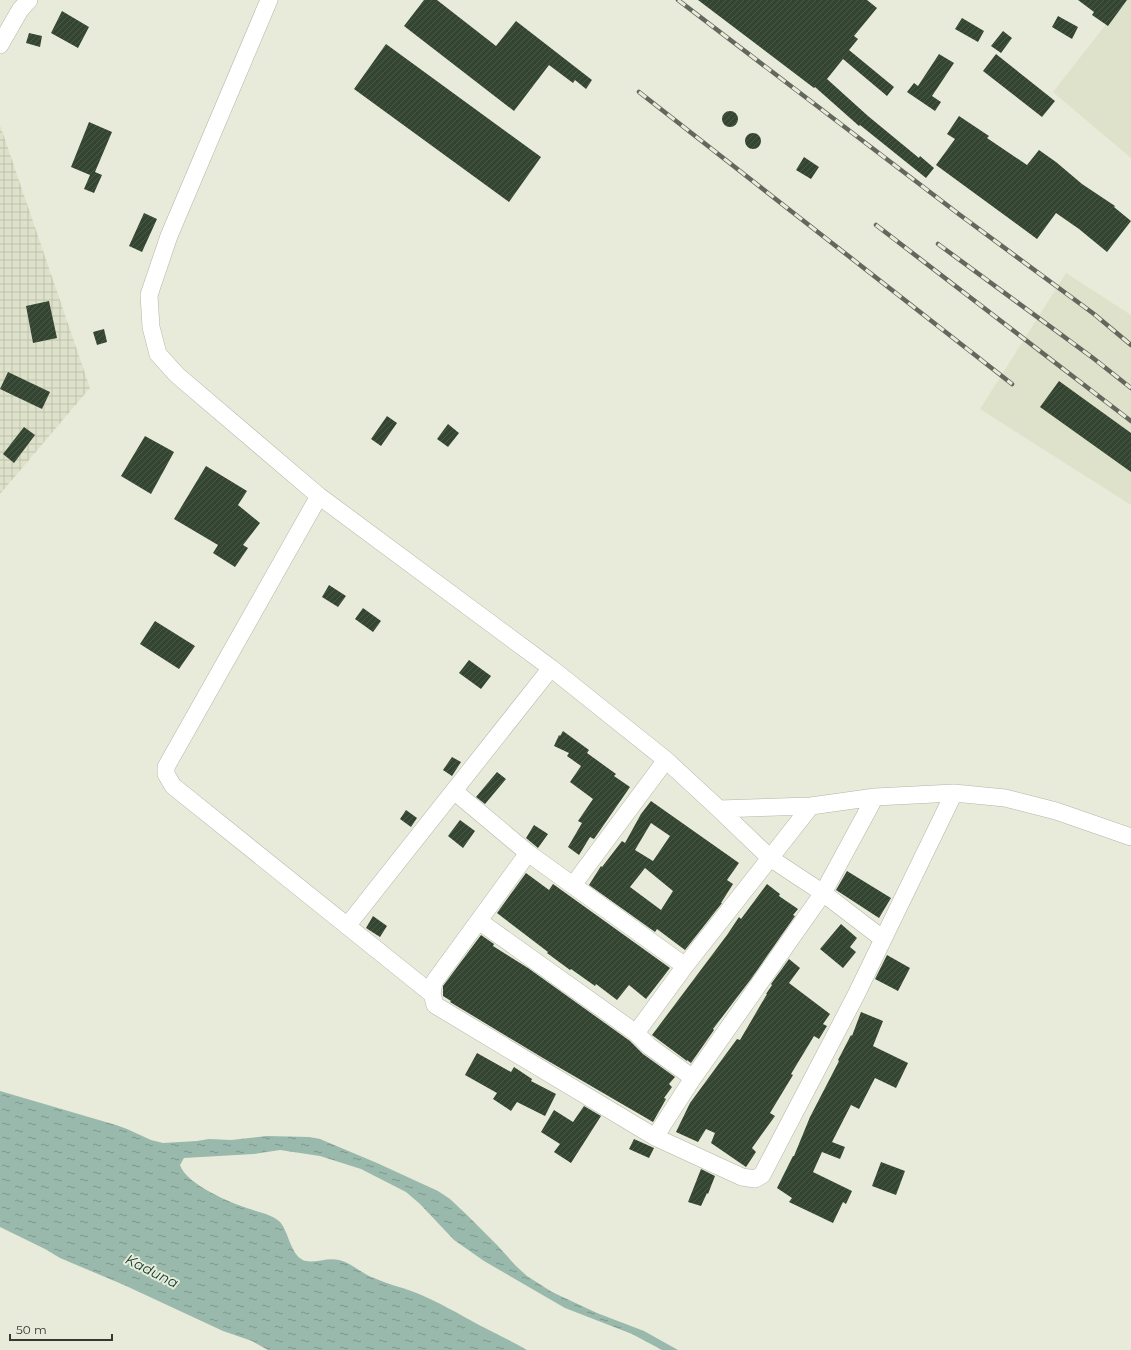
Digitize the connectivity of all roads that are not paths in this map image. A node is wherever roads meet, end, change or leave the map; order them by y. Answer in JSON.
{"nodes":[{"id":1,"x":29,"y":0,"type":"edge"},
{"id":2,"x":269,"y":0,"type":"edge"},
{"id":3,"x":0,"y":45,"type":"edge"},
{"id":4,"x":319,"y":496,"type":"junction"},
{"id":5,"x":551,"y":668,"type":"junction"},
{"id":6,"x":666,"y":760,"type":"junction"},
{"id":7,"x":454,"y":791,"type":"junction"},
{"id":8,"x":954,"y":793,"type":"junction"},
{"id":9,"x":876,"y":797,"type":"junction"},
{"id":10,"x":811,"y":806,"type":"junction"},
{"id":11,"x":718,"y":808,"type":"junction"},
{"id":12,"x":1131,"y":838,"type":"edge"},
{"id":13,"x":528,"y":852,"type":"junction"},
{"id":14,"x":770,"y":858,"type":"junction"},
{"id":15,"x":573,"y":885,"type":"junction"},
{"id":16,"x":823,"y":893,"type":"junction"},
{"id":17,"x":479,"y":920,"type":"junction"},
{"id":18,"x":347,"y":926,"type":"junction"},
{"id":19,"x":883,"y":939,"type":"junction"},
{"id":20,"x":685,"y":966,"type":"junction"},
{"id":21,"x":432,"y":994,"type":"junction"},
{"id":22,"x":636,"y":1032,"type":"junction"},
{"id":23,"x":693,"y":1078,"type":"junction"},
{"id":24,"x":654,"y":1137,"type":"junction"}],
"edges":[{"from":1,"to":3,"type":"street"},
{"from":2,"to":4,"type":"street"},
{"from":4,"to":5,"type":"street"},
{"from":4,"to":18,"type":"street"},
{"from":5,"to":6,"type":"street"},
{"from":5,"to":7,"type":"street"},
{"from":6,"to":11,"type":"street"},
{"from":6,"to":15,"type":"street"},
{"from":7,"to":13,"type":"street"},
{"from":7,"to":18,"type":"street"},
{"from":8,"to":9,"type":"street"},
{"from":8,"to":12,"type":"street"},
{"from":8,"to":19,"type":"street"},
{"from":9,"to":10,"type":"street"},
{"from":9,"to":16,"type":"street"},
{"from":10,"to":11,"type":"street"},
{"from":10,"to":14,"type":"street"},
{"from":11,"to":14,"type":"street"},
{"from":13,"to":15,"type":"street"},
{"from":13,"to":17,"type":"street"},
{"from":14,"to":16,"type":"street"},
{"from":14,"to":20,"type":"street"},
{"from":15,"to":20,"type":"street"},
{"from":16,"to":19,"type":"street"},
{"from":16,"to":23,"type":"street"},
{"from":17,"to":21,"type":"street"},
{"from":17,"to":22,"type":"street"},
{"from":18,"to":21,"type":"street"},
{"from":19,"to":24,"type":"street"},
{"from":20,"to":22,"type":"street"},
{"from":21,"to":24,"type":"street"},
{"from":22,"to":23,"type":"street"},
{"from":23,"to":24,"type":"street"}]}
